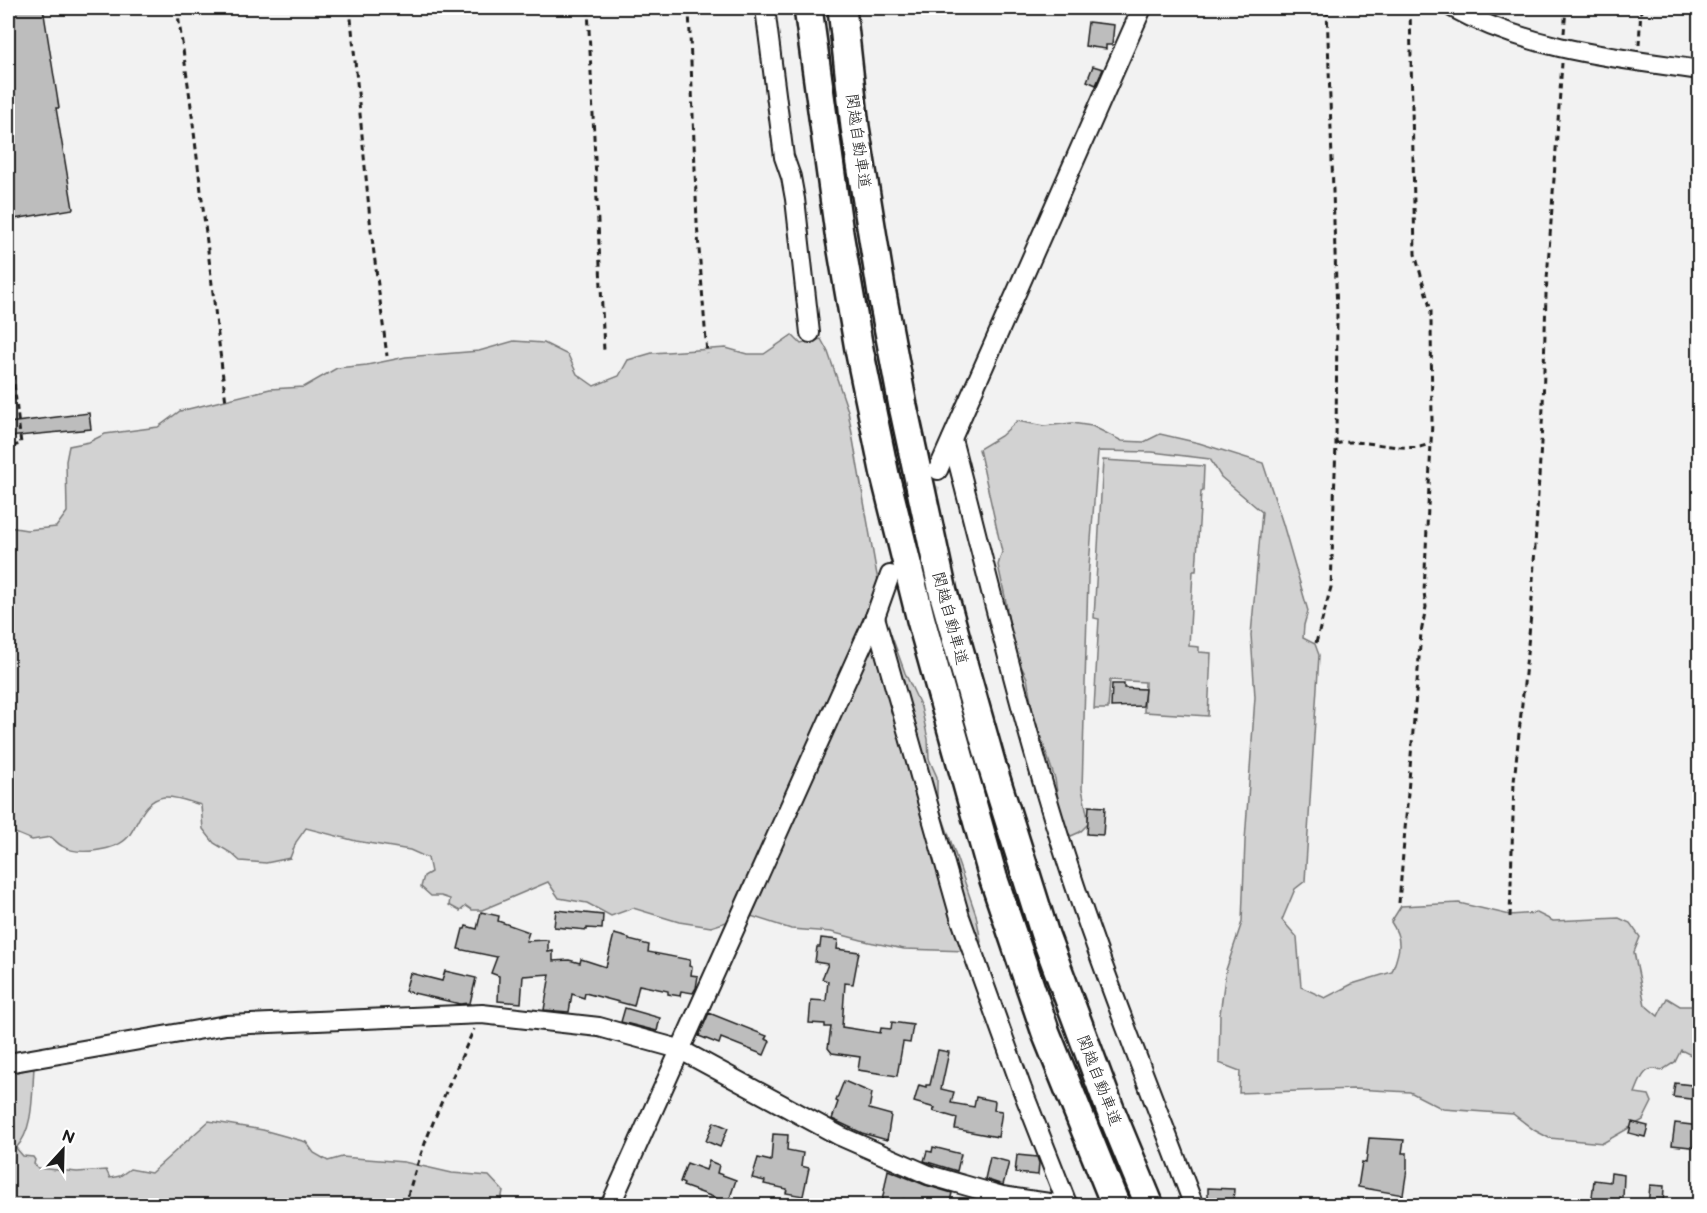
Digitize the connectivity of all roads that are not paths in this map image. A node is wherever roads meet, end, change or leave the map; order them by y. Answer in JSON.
{"nodes":[{"id":1,"x":765,"y":8,"type":"edge"},
{"id":2,"x":808,"y":8,"type":"edge"},
{"id":3,"x":842,"y":8,"type":"edge"},
{"id":4,"x":1142,"y":8,"type":"edge"},
{"id":5,"x":1452,"y":8,"type":"edge"},
{"id":6,"x":1700,"y":70,"type":"edge"},
{"id":7,"x":810,"y":333,"type":"dead end"},
{"id":8,"x":952,"y":439,"type":"junction"},
{"id":9,"x":938,"y":470,"type":"tunnel mouth"},
{"id":10,"x":890,"y":576,"type":"dead end"},
{"id":11,"x":874,"y":617,"type":"junction"},
{"id":12,"x":679,"y":1049,"type":"junction"},
{"id":13,"x":8,"y":1063,"type":"edge"},
{"id":14,"x":1069,"y":1205,"type":"edge"},
{"id":15,"x":610,"y":1206,"type":"edge"},
{"id":16,"x":1116,"y":1206,"type":"edge"},
{"id":17,"x":1150,"y":1206,"type":"edge"},
{"id":18,"x":1194,"y":1206,"type":"edge"}],
"edges":[{"from":1,"to":7,"type":"street"},
{"from":2,"to":16,"type":"highway","name":"関越自動車道"},
{"from":3,"to":17,"type":"highway","name":"関越自動車道"},
{"from":4,"to":8,"type":"street"},
{"from":5,"to":6,"type":"street"},
{"from":8,"to":9,"type":"street"},
{"from":8,"to":18,"type":"street"},
{"from":10,"to":11,"type":"street"},
{"from":11,"to":12,"type":"street"},
{"from":11,"to":14,"type":"street"},
{"from":12,"to":13,"type":"street"},
{"from":12,"to":14,"type":"street"},
{"from":12,"to":15,"type":"street"}]}
